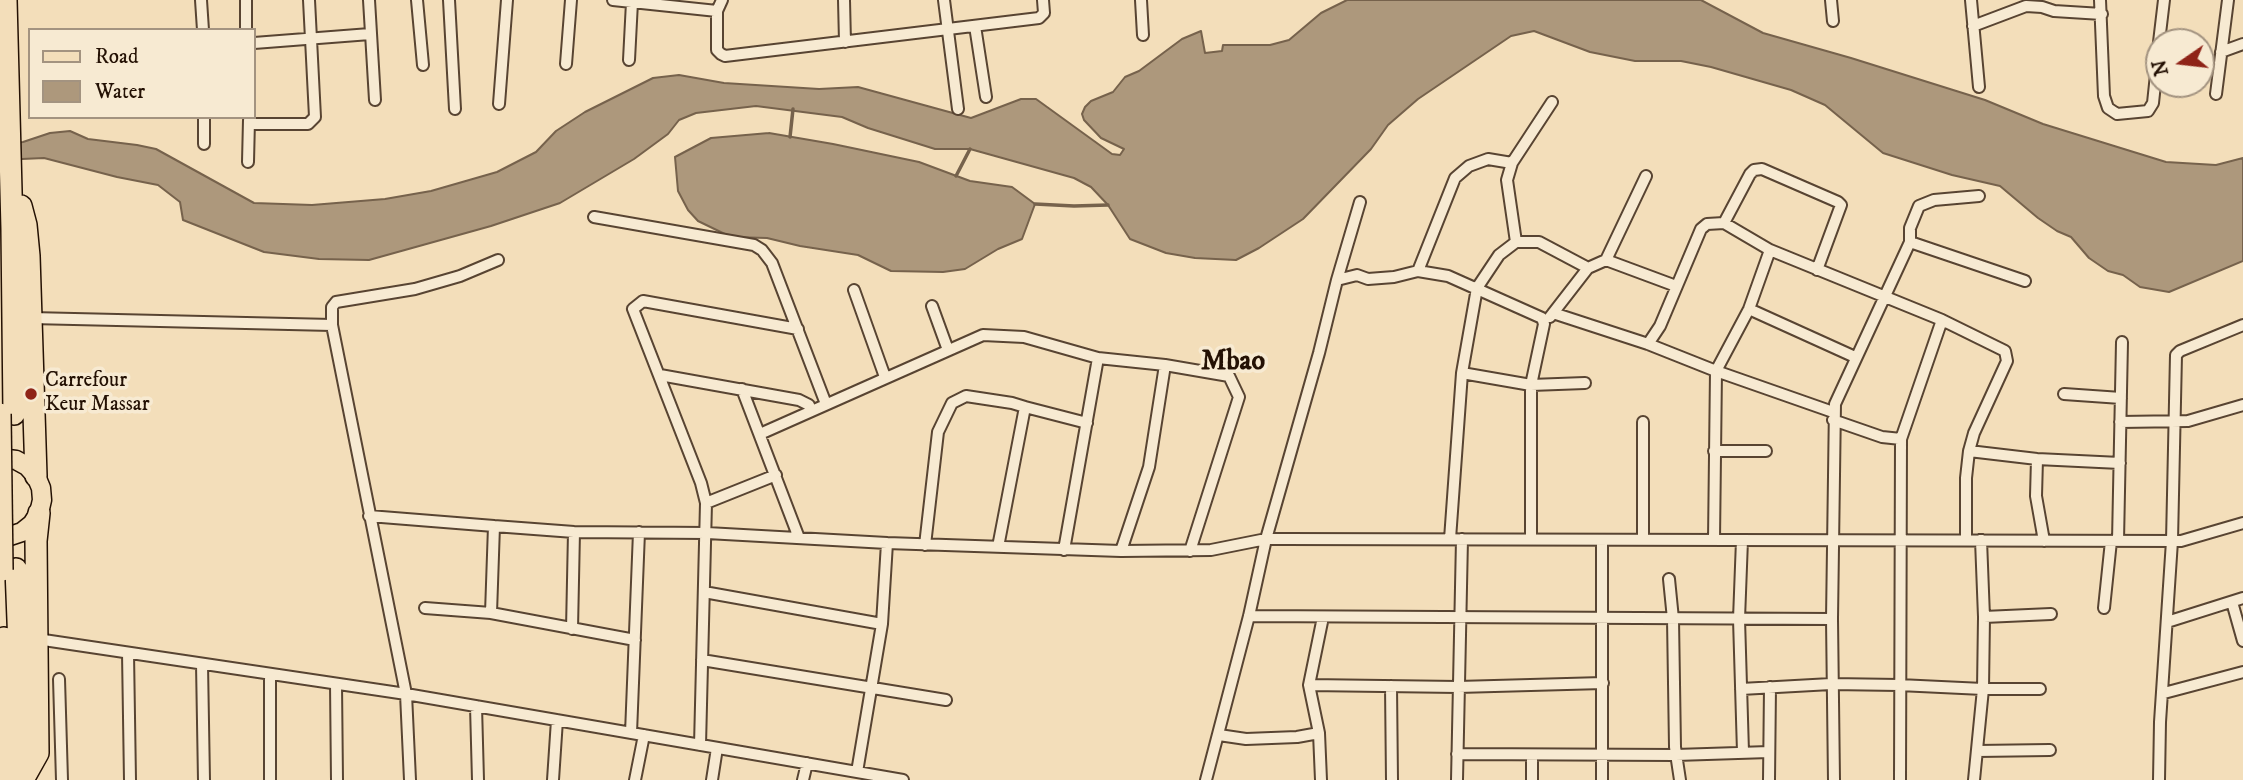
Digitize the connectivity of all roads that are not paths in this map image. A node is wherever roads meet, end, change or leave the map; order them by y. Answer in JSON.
{"nodes":[{"id":1,"x":6,"y":0,"type":"edge"},
{"id":2,"x":201,"y":0,"type":"edge"},
{"id":3,"x":246,"y":0,"type":"edge"},
{"id":4,"x":309,"y":0,"type":"edge"},
{"id":5,"x":369,"y":0,"type":"edge"},
{"id":6,"x":417,"y":0,"type":"edge"},
{"id":7,"x":450,"y":0,"type":"edge"},
{"id":8,"x":507,"y":0,"type":"edge"},
{"id":9,"x":571,"y":0,"type":"edge"},
{"id":10,"x":613,"y":0,"type":"edge"},
{"id":11,"x":619,"y":0,"type":"edge"},
{"id":12,"x":722,"y":0,"type":"edge"},
{"id":13,"x":844,"y":0,"type":"edge"},
{"id":14,"x":944,"y":0,"type":"edge"},
{"id":15,"x":1043,"y":0,"type":"edge"},
{"id":16,"x":1141,"y":0,"type":"edge"},
{"id":17,"x":1831,"y":0,"type":"edge"},
{"id":18,"x":1971,"y":0,"type":"edge"},
{"id":19,"x":2100,"y":0,"type":"edge"},
{"id":20,"x":2164,"y":0,"type":"edge"},
{"id":21,"x":2228,"y":0,"type":"edge"},
{"id":22,"x":632,"y":2,"type":"edge"},
{"id":23,"x":717,"y":11,"type":"junction"},
{"id":24,"x":2102,"y":14,"type":"junction"},
{"id":25,"x":1833,"y":21,"type":"dead end"},
{"id":26,"x":975,"y":26,"type":"junction"},
{"id":27,"x":1973,"y":26,"type":"junction"},
{"id":28,"x":203,"y":28,"type":"edge"},
{"id":29,"x":246,"y":28,"type":"edge"},
{"id":30,"x":2161,"y":28,"type":"edge"},
{"id":31,"x":947,"y":30,"type":"junction"},
{"id":32,"x":370,"y":34,"type":"junction"},
{"id":33,"x":1143,"y":35,"type":"dead end"},
{"id":34,"x":310,"y":38,"type":"junction"},
{"id":35,"x":845,"y":42,"type":"junction"},
{"id":36,"x":256,"y":43,"type":"edge"},
{"id":37,"x":2243,"y":44,"type":"edge"},
{"id":38,"x":2221,"y":52,"type":"junction"},
{"id":39,"x":629,"y":60,"type":"dead end"},
{"id":40,"x":566,"y":64,"type":"dead end"},
{"id":41,"x":423,"y":65,"type":"dead end"},
{"id":42,"x":1979,"y":87,"type":"dead end"},
{"id":43,"x":2216,"y":94,"type":"dead end"},
{"id":44,"x":986,"y":97,"type":"dead end"},
{"id":45,"x":2154,"y":98,"type":"edge"},
{"id":46,"x":375,"y":100,"type":"dead end"},
{"id":47,"x":1552,"y":102,"type":"dead end"},
{"id":48,"x":499,"y":104,"type":"dead end"},
{"id":49,"x":456,"y":109,"type":"dead end"},
{"id":50,"x":958,"y":109,"type":"dead end"},
{"id":51,"x":204,"y":119,"type":"edge"},
{"id":52,"x":249,"y":121,"type":"edge"},
{"id":53,"x":204,"y":144,"type":"dead end"},
{"id":54,"x":248,"y":162,"type":"dead end"},
{"id":55,"x":1512,"y":163,"type":"junction"},
{"id":56,"x":1646,"y":176,"type":"dead end"},
{"id":57,"x":11,"y":190,"type":"junction"},
{"id":58,"x":1979,"y":196,"type":"dead end"},
{"id":59,"x":1360,"y":202,"type":"dead end"},
{"id":60,"x":594,"y":217,"type":"dead end"},
{"id":61,"x":1724,"y":223,"type":"junction"},
{"id":62,"x":1516,"y":242,"type":"junction"},
{"id":63,"x":1910,"y":242,"type":"junction"},
{"id":64,"x":1770,"y":250,"type":"junction"},
{"id":65,"x":498,"y":260,"type":"dead end"},
{"id":66,"x":1606,"y":260,"type":"junction"},
{"id":67,"x":1588,"y":268,"type":"junction"},
{"id":68,"x":1817,"y":270,"type":"junction"},
{"id":69,"x":1418,"y":271,"type":"junction"},
{"id":70,"x":1336,"y":280,"type":"junction"},
{"id":71,"x":2025,"y":281,"type":"dead end"},
{"id":72,"x":1676,"y":286,"type":"junction"},
{"id":73,"x":1477,"y":288,"type":"junction"},
{"id":74,"x":854,"y":290,"type":"dead end"},
{"id":75,"x":1885,"y":297,"type":"junction"},
{"id":76,"x":932,"y":306,"type":"dead end"},
{"id":77,"x":1749,"y":309,"type":"junction"},
{"id":78,"x":1553,"y":313,"type":"junction"},
{"id":79,"x":31,"y":318,"type":"junction"},
{"id":80,"x":1942,"y":320,"type":"junction"},
{"id":81,"x":1545,"y":324,"type":"junction"},
{"id":82,"x":332,"y":325,"type":"junction"},
{"id":83,"x":2243,"y":325,"type":"edge"},
{"id":84,"x":797,"y":329,"type":"junction"},
{"id":85,"x":2122,"y":342,"type":"dead end"},
{"id":86,"x":1648,"y":344,"type":"junction"},
{"id":87,"x":948,"y":350,"type":"junction"},
{"id":88,"x":1855,"y":357,"type":"junction"},
{"id":89,"x":1098,"y":358,"type":"junction"},
{"id":90,"x":0,"y":364,"type":"edge"},
{"id":91,"x":1165,"y":365,"type":"junction"},
{"id":92,"x":1716,"y":371,"type":"junction"},
{"id":93,"x":1462,"y":373,"type":"junction"},
{"id":94,"x":660,"y":374,"type":"junction"},
{"id":95,"x":885,"y":377,"type":"junction"},
{"id":96,"x":1586,"y":383,"type":"dead end"},
{"id":97,"x":1531,"y":385,"type":"junction"},
{"id":98,"x":742,"y":389,"type":"junction"},
{"id":99,"x":2064,"y":394,"type":"dead end"},
{"id":100,"x":2121,"y":398,"type":"junction"},
{"id":101,"x":826,"y":404,"type":"junction"},
{"id":102,"x":2241,"y":406,"type":"edge"},
{"id":103,"x":1025,"y":407,"type":"junction"},
{"id":104,"x":811,"y":411,"type":"junction"},
{"id":105,"x":7,"y":414,"type":"edge"},
{"id":106,"x":1833,"y":416,"type":"junction"},
{"id":107,"x":2243,"y":419,"type":"edge"},
{"id":108,"x":2176,"y":420,"type":"junction"},
{"id":109,"x":1643,"y":422,"type":"dead end"},
{"id":110,"x":2120,"y":422,"type":"junction"},
{"id":111,"x":1087,"y":423,"type":"junction"},
{"id":112,"x":760,"y":434,"type":"junction"},
{"id":113,"x":1900,"y":439,"type":"junction"},
{"id":114,"x":1714,"y":451,"type":"junction"},
{"id":115,"x":1766,"y":451,"type":"dead end"},
{"id":116,"x":1969,"y":451,"type":"junction"},
{"id":117,"x":0,"y":458,"type":"edge"},
{"id":118,"x":2037,"y":459,"type":"junction"},
{"id":119,"x":2120,"y":463,"type":"junction"},
{"id":120,"x":776,"y":475,"type":"junction"},
{"id":121,"x":36,"y":476,"type":"junction"},
{"id":122,"x":706,"y":503,"type":"junction"},
{"id":123,"x":39,"y":513,"type":"junction"},
{"id":124,"x":369,"y":516,"type":"junction"},
{"id":125,"x":2243,"y":523,"type":"edge"},
{"id":126,"x":494,"y":526,"type":"junction"},
{"id":127,"x":574,"y":532,"type":"junction"},
{"id":128,"x":639,"y":532,"type":"junction"},
{"id":129,"x":706,"y":533,"type":"junction"},
{"id":130,"x":0,"y":536,"type":"edge"},
{"id":131,"x":799,"y":538,"type":"junction"},
{"id":132,"x":1266,"y":539,"type":"junction"},
{"id":133,"x":1450,"y":539,"type":"junction"},
{"id":134,"x":1462,"y":539,"type":"junction"},
{"id":135,"x":1531,"y":539,"type":"junction"},
{"id":136,"x":1602,"y":540,"type":"junction"},
{"id":137,"x":1643,"y":540,"type":"junction"},
{"id":138,"x":1714,"y":540,"type":"junction"},
{"id":139,"x":1742,"y":540,"type":"junction"},
{"id":140,"x":1833,"y":540,"type":"junction"},
{"id":141,"x":1900,"y":540,"type":"junction"},
{"id":142,"x":1966,"y":540,"type":"junction"},
{"id":143,"x":1981,"y":540,"type":"junction"},
{"id":144,"x":2044,"y":541,"type":"junction"},
{"id":145,"x":2114,"y":541,"type":"junction"},
{"id":146,"x":2172,"y":541,"type":"junction"},
{"id":147,"x":887,"y":544,"type":"junction"},
{"id":148,"x":925,"y":545,"type":"junction"},
{"id":149,"x":998,"y":547,"type":"junction"},
{"id":150,"x":1064,"y":550,"type":"junction"},
{"id":151,"x":1121,"y":551,"type":"junction"},
{"id":152,"x":1190,"y":551,"type":"junction"},
{"id":153,"x":1669,"y":579,"type":"dead end"},
{"id":154,"x":704,"y":592,"type":"junction"},
{"id":155,"x":2243,"y":598,"type":"edge"},
{"id":156,"x":2231,"y":602,"type":"junction"},
{"id":157,"x":425,"y":608,"type":"dead end"},
{"id":158,"x":2104,"y":608,"type":"dead end"},
{"id":159,"x":491,"y":613,"type":"junction"},
{"id":160,"x":2051,"y":614,"type":"dead end"},
{"id":161,"x":1249,"y":616,"type":"junction"},
{"id":162,"x":1323,"y":617,"type":"junction"},
{"id":163,"x":1984,"y":617,"type":"junction"},
{"id":164,"x":1460,"y":618,"type":"junction"},
{"id":165,"x":1601,"y":618,"type":"junction"},
{"id":166,"x":1673,"y":619,"type":"junction"},
{"id":167,"x":1739,"y":619,"type":"junction"},
{"id":168,"x":1832,"y":619,"type":"junction"},
{"id":169,"x":2167,"y":622,"type":"junction"},
{"id":170,"x":882,"y":624,"type":"junction"},
{"id":171,"x":572,"y":629,"type":"junction"},
{"id":172,"x":37,"y":639,"type":"junction"},
{"id":173,"x":635,"y":640,"type":"junction"},
{"id":174,"x":2243,"y":641,"type":"edge"},
{"id":175,"x":128,"y":653,"type":"junction"},
{"id":176,"x":702,"y":660,"type":"junction"},
{"id":177,"x":202,"y":664,"type":"junction"},
{"id":178,"x":2243,"y":672,"type":"edge"},
{"id":179,"x":270,"y":675,"type":"junction"},
{"id":180,"x":59,"y":679,"type":"dead end"},
{"id":181,"x":1603,"y":683,"type":"junction"},
{"id":182,"x":336,"y":684,"type":"junction"},
{"id":183,"x":1832,"y":684,"type":"junction"},
{"id":184,"x":1309,"y":685,"type":"junction"},
{"id":185,"x":1899,"y":685,"type":"junction"},
{"id":186,"x":1391,"y":686,"type":"junction"},
{"id":187,"x":1458,"y":687,"type":"junction"},
{"id":188,"x":1770,"y":687,"type":"junction"},
{"id":189,"x":872,"y":688,"type":"junction"},
{"id":190,"x":1741,"y":689,"type":"junction"},
{"id":191,"x":2040,"y":689,"type":"dead end"},
{"id":192,"x":1983,"y":690,"type":"junction"},
{"id":193,"x":2164,"y":692,"type":"junction"},
{"id":194,"x":406,"y":694,"type":"junction"},
{"id":195,"x":946,"y":700,"type":"dead end"},
{"id":196,"x":476,"y":706,"type":"junction"},
{"id":197,"x":557,"y":720,"type":"junction"},
{"id":198,"x":631,"y":733,"type":"junction"},
{"id":199,"x":1319,"y":733,"type":"junction"},
{"id":200,"x":644,"y":735,"type":"junction"},
{"id":201,"x":1219,"y":735,"type":"junction"},
{"id":202,"x":700,"y":745,"type":"junction"},
{"id":203,"x":717,"y":748,"type":"junction"},
{"id":204,"x":2050,"y":750,"type":"dead end"},
{"id":205,"x":1977,"y":751,"type":"junction"},
{"id":206,"x":1743,"y":752,"type":"junction"},
{"id":207,"x":1769,"y":752,"type":"junction"},
{"id":208,"x":1457,"y":754,"type":"junction"},
{"id":209,"x":1603,"y":754,"type":"junction"},
{"id":210,"x":1532,"y":755,"type":"junction"},
{"id":211,"x":1676,"y":755,"type":"junction"},
{"id":212,"x":807,"y":763,"type":"junction"},
{"id":213,"x":857,"y":772,"type":"junction"},
{"id":214,"x":13,"y":776,"type":"edge"},
{"id":215,"x":887,"y":779,"type":"edge"},
{"id":216,"x":62,"y":780,"type":"edge"},
{"id":217,"x":130,"y":780,"type":"edge"},
{"id":218,"x":204,"y":780,"type":"edge"},
{"id":219,"x":270,"y":780,"type":"edge"},
{"id":220,"x":337,"y":780,"type":"edge"},
{"id":221,"x":410,"y":780,"type":"edge"},
{"id":222,"x":478,"y":780,"type":"edge"},
{"id":223,"x":553,"y":780,"type":"edge"},
{"id":224,"x":635,"y":780,"type":"edge"},
{"id":225,"x":712,"y":780,"type":"edge"},
{"id":226,"x":803,"y":780,"type":"edge"},
{"id":227,"x":903,"y":780,"type":"edge"},
{"id":228,"x":1206,"y":780,"type":"edge"},
{"id":229,"x":1321,"y":780,"type":"edge"},
{"id":230,"x":1392,"y":780,"type":"edge"},
{"id":231,"x":1457,"y":780,"type":"edge"},
{"id":232,"x":1532,"y":780,"type":"edge"},
{"id":233,"x":1602,"y":780,"type":"edge"},
{"id":234,"x":1681,"y":780,"type":"edge"},
{"id":235,"x":1769,"y":780,"type":"edge"},
{"id":236,"x":1834,"y":780,"type":"edge"},
{"id":237,"x":1900,"y":780,"type":"edge"},
{"id":238,"x":1974,"y":780,"type":"edge"},
{"id":239,"x":2159,"y":780,"type":"edge"}],
"edges":[{"from":1,"to":57,"type":"highway"},
{"from":2,"to":28,"type":"street"},
{"from":3,"to":29,"type":"street"},
{"from":4,"to":34,"type":"street"},
{"from":5,"to":32,"type":"street"},
{"from":6,"to":41,"type":"street"},
{"from":7,"to":49,"type":"street"},
{"from":8,"to":48,"type":"street"},
{"from":9,"to":40,"type":"street"},
{"from":10,"to":11,"type":"street"},
{"from":11,"to":22,"type":"street"},
{"from":12,"to":23,"type":"street"},
{"from":13,"to":35,"type":"street"},
{"from":14,"to":31,"type":"street"},
{"from":15,"to":26,"type":"street"},
{"from":16,"to":33,"type":"street"},
{"from":17,"to":25,"type":"street"},
{"from":18,"to":27,"type":"street"},
{"from":19,"to":24,"type":"street"},
{"from":20,"to":30,"type":"street"},
{"from":21,"to":38,"type":"street"},
{"from":22,"to":23,"type":"street"},
{"from":22,"to":39,"type":"street"},
{"from":23,"to":35,"type":"street"},
{"from":24,"to":27,"type":"street"},
{"from":24,"to":45,"type":"street"},
{"from":26,"to":31,"type":"street"},
{"from":26,"to":44,"type":"street"},
{"from":27,"to":42,"type":"street"},
{"from":31,"to":35,"type":"street"},
{"from":31,"to":50,"type":"street"},
{"from":32,"to":34,"type":"street"},
{"from":32,"to":46,"type":"street"},
{"from":34,"to":36,"type":"street"},
{"from":34,"to":52,"type":"street"},
{"from":37,"to":38,"type":"street"},
{"from":38,"to":43,"type":"street"},
{"from":47,"to":55,"type":"street"},
{"from":51,"to":53,"type":"street"},
{"from":52,"to":54,"type":"street"},
{"from":55,"to":62,"type":"street"},
{"from":55,"to":69,"type":"street"},
{"from":56,"to":66,"type":"street"},
{"from":57,"to":79,"type":"highway"},
{"from":57,"to":105,"type":"highway"},
{"from":58,"to":63,"type":"street"},
{"from":59,"to":70,"type":"street"},
{"from":60,"to":84,"type":"street"},
{"from":61,"to":64,"type":"street"},
{"from":61,"to":68,"type":"street"},
{"from":61,"to":72,"type":"street"},
{"from":62,"to":67,"type":"street"},
{"from":62,"to":73,"type":"street"},
{"from":63,"to":71,"type":"street"},
{"from":63,"to":75,"type":"street"},
{"from":64,"to":68,"type":"street"},
{"from":64,"to":77,"type":"street"},
{"from":65,"to":82,"type":"street"},
{"from":66,"to":67,"type":"street"},
{"from":66,"to":72,"type":"street"},
{"from":67,"to":78,"type":"street"},
{"from":68,"to":75,"type":"street"},
{"from":69,"to":70,"type":"street"},
{"from":69,"to":73,"type":"street"},
{"from":70,"to":132,"type":"street"},
{"from":72,"to":86,"type":"street"},
{"from":73,"to":81,"type":"street"},
{"from":73,"to":93,"type":"street"},
{"from":74,"to":95,"type":"street"},
{"from":75,"to":80,"type":"street"},
{"from":75,"to":88,"type":"street"},
{"from":76,"to":87,"type":"street"},
{"from":77,"to":88,"type":"street"},
{"from":77,"to":92,"type":"street"},
{"from":78,"to":81,"type":"street"},
{"from":78,"to":86,"type":"street"},
{"from":79,"to":82,"type":"street"},
{"from":79,"to":121,"type":"highway"},
{"from":80,"to":113,"type":"street"},
{"from":80,"to":116,"type":"street"},
{"from":81,"to":97,"type":"street"},
{"from":82,"to":124,"type":"street"},
{"from":83,"to":108,"type":"street"},
{"from":84,"to":94,"type":"street"},
{"from":84,"to":101,"type":"street"},
{"from":85,"to":100,"type":"street"},
{"from":86,"to":92,"type":"street"},
{"from":87,"to":89,"type":"street"},
{"from":87,"to":95,"type":"street"},
{"from":88,"to":106,"type":"street"},
{"from":89,"to":91,"type":"street"},
{"from":89,"to":111,"type":"street"},
{"from":90,"to":105,"type":"highway"},
{"from":91,"to":151,"type":"street"},
{"from":91,"to":152,"type":"street"},
{"from":92,"to":106,"type":"street"},
{"from":92,"to":114,"type":"street"},
{"from":93,"to":97,"type":"street"},
{"from":93,"to":133,"type":"street"},
{"from":94,"to":98,"type":"street"},
{"from":94,"to":122,"type":"street"},
{"from":95,"to":101,"type":"street"},
{"from":96,"to":97,"type":"street"},
{"from":97,"to":135,"type":"street"},
{"from":98,"to":104,"type":"street"},
{"from":98,"to":112,"type":"street"},
{"from":99,"to":100,"type":"street"},
{"from":100,"to":110,"type":"street"},
{"from":101,"to":104,"type":"street"},
{"from":102,"to":107,"type":"street"},
{"from":102,"to":108,"type":"street"},
{"from":103,"to":111,"type":"street"},
{"from":103,"to":148,"type":"street"},
{"from":103,"to":149,"type":"street"},
{"from":104,"to":112,"type":"street"},
{"from":105,"to":214,"type":"highway"},
{"from":106,"to":113,"type":"street"},
{"from":106,"to":140,"type":"street"},
{"from":108,"to":110,"type":"street"},
{"from":108,"to":146,"type":"street"},
{"from":109,"to":137,"type":"street"},
{"from":110,"to":119,"type":"street"},
{"from":111,"to":150,"type":"street"},
{"from":112,"to":120,"type":"street"},
{"from":113,"to":141,"type":"street"},
{"from":114,"to":115,"type":"street"},
{"from":114,"to":138,"type":"street"},
{"from":116,"to":118,"type":"street"},
{"from":116,"to":142,"type":"street"},
{"from":117,"to":121,"type":"main road"},
{"from":118,"to":119,"type":"street"},
{"from":118,"to":144,"type":"street"},
{"from":119,"to":145,"type":"street"},
{"from":120,"to":122,"type":"street"},
{"from":120,"to":131,"type":"street"},
{"from":121,"to":123,"type":"main road"},
{"from":122,"to":129,"type":"street"},
{"from":123,"to":130,"type":"main road"},
{"from":123,"to":172,"type":"highway"},
{"from":124,"to":126,"type":"street"},
{"from":124,"to":194,"type":"street"},
{"from":125,"to":146,"type":"street"},
{"from":126,"to":127,"type":"street"},
{"from":126,"to":159,"type":"street"},
{"from":127,"to":128,"type":"street"},
{"from":127,"to":171,"type":"street"},
{"from":128,"to":129,"type":"street"},
{"from":128,"to":173,"type":"street"},
{"from":129,"to":131,"type":"street"},
{"from":129,"to":154,"type":"street"},
{"from":131,"to":147,"type":"street"},
{"from":132,"to":133,"type":"street"},
{"from":132,"to":152,"type":"street"},
{"from":132,"to":161,"type":"street"},
{"from":133,"to":134,"type":"street"},
{"from":134,"to":135,"type":"street"},
{"from":134,"to":164,"type":"street"},
{"from":135,"to":136,"type":"street"},
{"from":136,"to":137,"type":"street"},
{"from":136,"to":165,"type":"street"},
{"from":137,"to":138,"type":"street"},
{"from":138,"to":139,"type":"street"},
{"from":139,"to":140,"type":"street"},
{"from":139,"to":167,"type":"street"},
{"from":140,"to":141,"type":"street"},
{"from":140,"to":168,"type":"street"},
{"from":141,"to":142,"type":"street"},
{"from":141,"to":185,"type":"street"},
{"from":142,"to":143,"type":"street"},
{"from":143,"to":144,"type":"street"},
{"from":143,"to":163,"type":"street"},
{"from":144,"to":145,"type":"street"},
{"from":145,"to":146,"type":"street"},
{"from":145,"to":158,"type":"street"},
{"from":146,"to":169,"type":"street"},
{"from":147,"to":148,"type":"street"},
{"from":147,"to":170,"type":"street"},
{"from":148,"to":149,"type":"street"},
{"from":149,"to":150,"type":"street"},
{"from":150,"to":151,"type":"street"},
{"from":151,"to":152,"type":"street"},
{"from":153,"to":166,"type":"street"},
{"from":154,"to":170,"type":"street"},
{"from":154,"to":176,"type":"street"},
{"from":155,"to":156,"type":"street"},
{"from":156,"to":169,"type":"street"},
{"from":156,"to":174,"type":"street"},
{"from":157,"to":159,"type":"street"},
{"from":159,"to":171,"type":"street"},
{"from":160,"to":163,"type":"street"},
{"from":161,"to":162,"type":"street"},
{"from":161,"to":201,"type":"street"},
{"from":162,"to":164,"type":"street"},
{"from":162,"to":184,"type":"street"},
{"from":163,"to":192,"type":"street"},
{"from":164,"to":165,"type":"street"},
{"from":164,"to":187,"type":"street"},
{"from":165,"to":166,"type":"street"},
{"from":165,"to":181,"type":"street"},
{"from":166,"to":167,"type":"street"},
{"from":166,"to":211,"type":"street"},
{"from":167,"to":168,"type":"street"},
{"from":167,"to":190,"type":"street"},
{"from":168,"to":183,"type":"street"},
{"from":169,"to":193,"type":"street"},
{"from":170,"to":189,"type":"street"},
{"from":171,"to":173,"type":"street"},
{"from":172,"to":175,"type":"street"},
{"from":172,"to":214,"type":"highway"},
{"from":173,"to":198,"type":"street"},
{"from":175,"to":177,"type":"street"},
{"from":175,"to":217,"type":"street"},
{"from":176,"to":189,"type":"street"},
{"from":176,"to":202,"type":"street"},
{"from":177,"to":179,"type":"street"},
{"from":177,"to":218,"type":"street"},
{"from":178,"to":193,"type":"street"},
{"from":179,"to":182,"type":"street"},
{"from":179,"to":219,"type":"street"},
{"from":180,"to":216,"type":"street"},
{"from":181,"to":187,"type":"street"},
{"from":181,"to":209,"type":"street"},
{"from":182,"to":194,"type":"street"},
{"from":182,"to":220,"type":"street"},
{"from":183,"to":185,"type":"street"},
{"from":183,"to":188,"type":"street"},
{"from":183,"to":236,"type":"street"},
{"from":184,"to":186,"type":"street"},
{"from":184,"to":199,"type":"street"},
{"from":185,"to":192,"type":"street"},
{"from":185,"to":237,"type":"street"},
{"from":186,"to":187,"type":"street"},
{"from":186,"to":230,"type":"street"},
{"from":187,"to":208,"type":"street"},
{"from":188,"to":190,"type":"street"},
{"from":188,"to":207,"type":"street"},
{"from":189,"to":195,"type":"street"},
{"from":189,"to":213,"type":"street"},
{"from":190,"to":206,"type":"street"},
{"from":191,"to":192,"type":"street"},
{"from":192,"to":205,"type":"street"},
{"from":193,"to":239,"type":"street"},
{"from":194,"to":196,"type":"street"},
{"from":194,"to":221,"type":"street"},
{"from":196,"to":197,"type":"street"},
{"from":196,"to":222,"type":"street"},
{"from":197,"to":198,"type":"street"},
{"from":197,"to":223,"type":"street"},
{"from":198,"to":200,"type":"street"},
{"from":199,"to":201,"type":"street"},
{"from":199,"to":229,"type":"street"},
{"from":200,"to":202,"type":"street"},
{"from":200,"to":224,"type":"street"},
{"from":201,"to":228,"type":"street"},
{"from":202,"to":203,"type":"street"},
{"from":203,"to":212,"type":"street"},
{"from":203,"to":225,"type":"street"},
{"from":204,"to":205,"type":"street"},
{"from":205,"to":238,"type":"street"},
{"from":206,"to":207,"type":"street"},
{"from":206,"to":211,"type":"street"},
{"from":207,"to":235,"type":"street"},
{"from":208,"to":210,"type":"street"},
{"from":208,"to":231,"type":"street"},
{"from":209,"to":210,"type":"street"},
{"from":209,"to":211,"type":"street"},
{"from":209,"to":233,"type":"street"},
{"from":210,"to":232,"type":"street"},
{"from":211,"to":234,"type":"street"},
{"from":212,"to":213,"type":"street"},
{"from":212,"to":226,"type":"street"},
{"from":213,"to":215,"type":"street"},
{"from":215,"to":227,"type":"street"}]}
